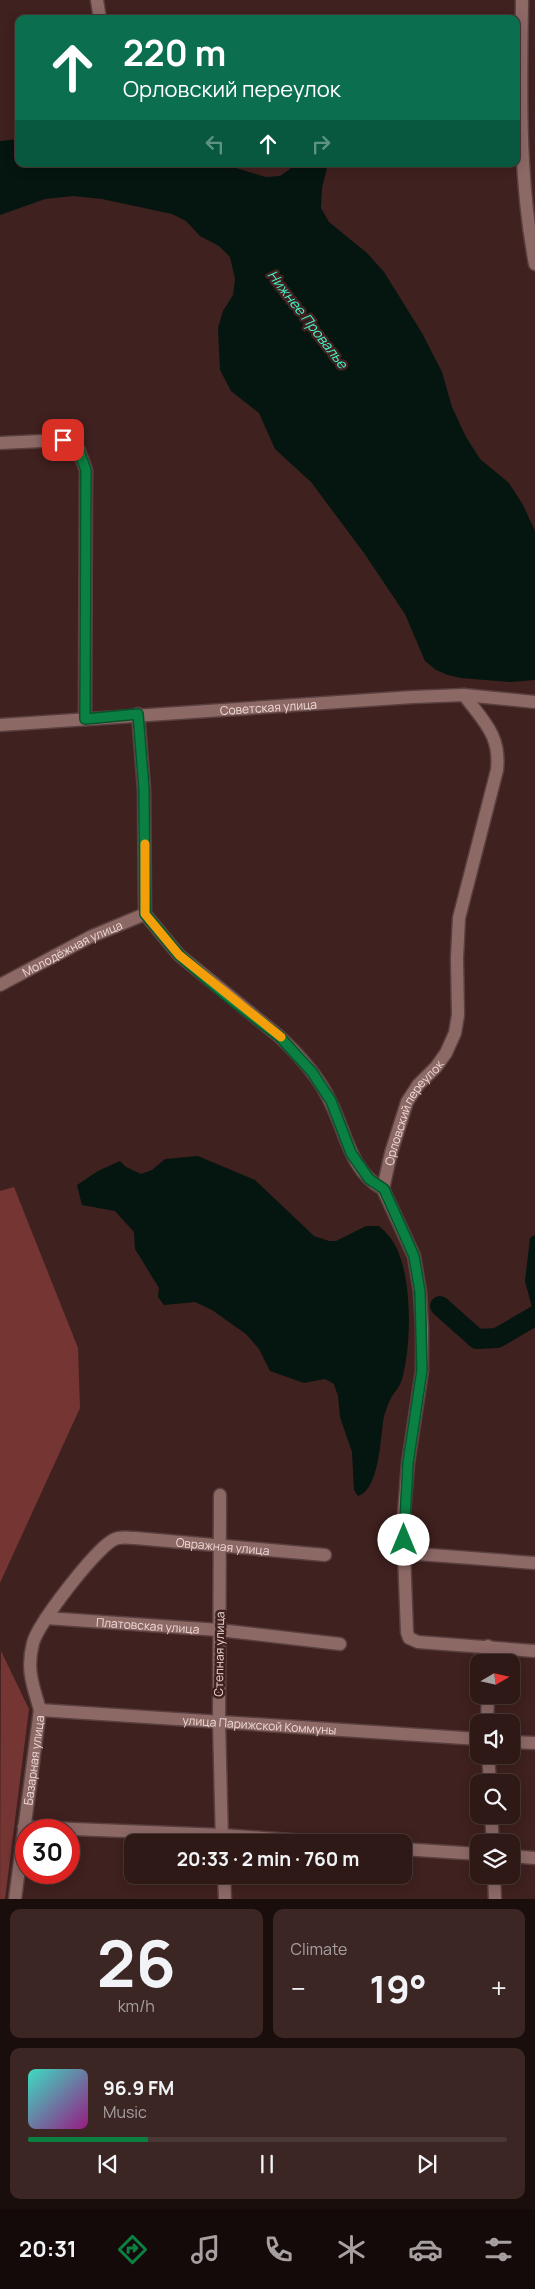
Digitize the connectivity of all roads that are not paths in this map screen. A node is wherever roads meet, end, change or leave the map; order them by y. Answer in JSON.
{"nodes":[{"id":1,"x":97,"y":0,"type":"edge"},
{"id":2,"x":522,"y":0,"type":"edge"},
{"id":3,"x":99,"y":15,"type":"edge"},
{"id":4,"x":535,"y":264,"type":"edge"},
{"id":5,"x":0,"y":443,"type":"edge"},
{"id":6,"x":464,"y":695,"type":"junction"},
{"id":7,"x":535,"y":702,"type":"edge"},
{"id":8,"x":138,"y":714,"type":"junction"},
{"id":9,"x":85,"y":719,"type":"junction"},
{"id":10,"x":0,"y":725,"type":"edge"},
{"id":11,"x":145,"y":914,"type":"junction"},
{"id":12,"x":0,"y":985,"type":"edge"},
{"id":13,"x":384,"y":1189,"type":"junction"},
{"id":14,"x":220,"y":1495,"type":"dead end"},
{"id":15,"x":121,"y":1537,"type":"joint"},
{"id":16,"x":221,"y":1547,"type":"junction"},
{"id":17,"x":404,"y":1553,"type":"junction"},
{"id":18,"x":325,"y":1555,"type":"dead end"},
{"id":19,"x":535,"y":1563,"type":"edge"},
{"id":20,"x":46,"y":1618,"type":"junction"},
{"id":21,"x":220,"y":1630,"type":"junction"},
{"id":22,"x":340,"y":1644,"type":"dead end"},
{"id":23,"x":488,"y":1646,"type":"junction"},
{"id":24,"x":535,"y":1651,"type":"edge"},
{"id":25,"x":488,"y":1654,"type":"edge"},
{"id":26,"x":40,"y":1710,"type":"junction"},
{"id":27,"x":218,"y":1721,"type":"junction"},
{"id":28,"x":470,"y":1738,"type":"edge"},
{"id":29,"x":520,"y":1742,"type":"edge"},
{"id":30,"x":535,"y":1743,"type":"edge"},
{"id":31,"x":25,"y":1819,"type":"edge"},
{"id":32,"x":80,"y":1830,"type":"edge"},
{"id":33,"x":140,"y":1834,"type":"edge"},
{"id":34,"x":222,"y":1834,"type":"edge"},
{"id":35,"x":412,"y":1850,"type":"edge"},
{"id":36,"x":470,"y":1853,"type":"edge"},
{"id":37,"x":520,"y":1857,"type":"edge"},
{"id":38,"x":535,"y":1858,"type":"edge"},
{"id":39,"x":17,"y":1884,"type":"edge"},
{"id":40,"x":224,"y":1884,"type":"edge"},
{"id":41,"x":494,"y":1884,"type":"edge"},
{"id":42,"x":15,"y":1899,"type":"edge"},
{"id":43,"x":225,"y":1899,"type":"edge"},
{"id":44,"x":495,"y":1899,"type":"edge"}],
"edges":[{"from":1,"to":3,"type":"street"},
{"from":2,"to":4,"type":"street"},
{"from":5,"to":9,"type":"street"},
{"from":6,"to":7,"type":"street","name":"Советская улица"},
{"from":6,"to":8,"type":"street","name":"Советская улица"},
{"from":6,"to":13,"type":"street","name":"Орловский переулок"},
{"from":8,"to":9,"type":"street","name":"Советская улица"},
{"from":8,"to":11,"type":"street"},
{"from":9,"to":10,"type":"street","name":"Советская улица"},
{"from":11,"to":12,"type":"street","name":"Молодёжная улица"},
{"from":11,"to":13,"type":"street"},
{"from":13,"to":17,"type":"street"},
{"from":14,"to":16,"type":"street","name":"Степная улица"},
{"from":15,"to":16,"type":"street","name":"Овражная улица"},
{"from":15,"to":20,"type":"street","name":"Базарная улица"},
{"from":16,"to":18,"type":"street","name":"Овражная улица"},
{"from":16,"to":21,"type":"street","name":"Степная улица"},
{"from":17,"to":19,"type":"street"},
{"from":17,"to":23,"type":"street"},
{"from":20,"to":21,"type":"street","name":"Платовская улица"},
{"from":20,"to":26,"type":"street","name":"Базарная улица"},
{"from":21,"to":22,"type":"street","name":"Платовская улица"},
{"from":21,"to":27,"type":"street","name":"Степная улица"},
{"from":23,"to":24,"type":"street"},
{"from":23,"to":25,"type":"street"},
{"from":26,"to":27,"type":"street","name":"улица Парижской Коммуны"},
{"from":26,"to":31,"type":"street","name":"Базарная улица"},
{"from":27,"to":28,"type":"street","name":"улица Парижской Коммуны"},
{"from":27,"to":34,"type":"street","name":"Степная улица"},
{"from":29,"to":30,"type":"street"},
{"from":32,"to":33,"type":"street"},
{"from":35,"to":36,"type":"street"},
{"from":37,"to":38,"type":"street"},
{"from":39,"to":42,"type":"street","name":"Базарная улица"},
{"from":40,"to":43,"type":"street"},
{"from":41,"to":44,"type":"street"}]}
